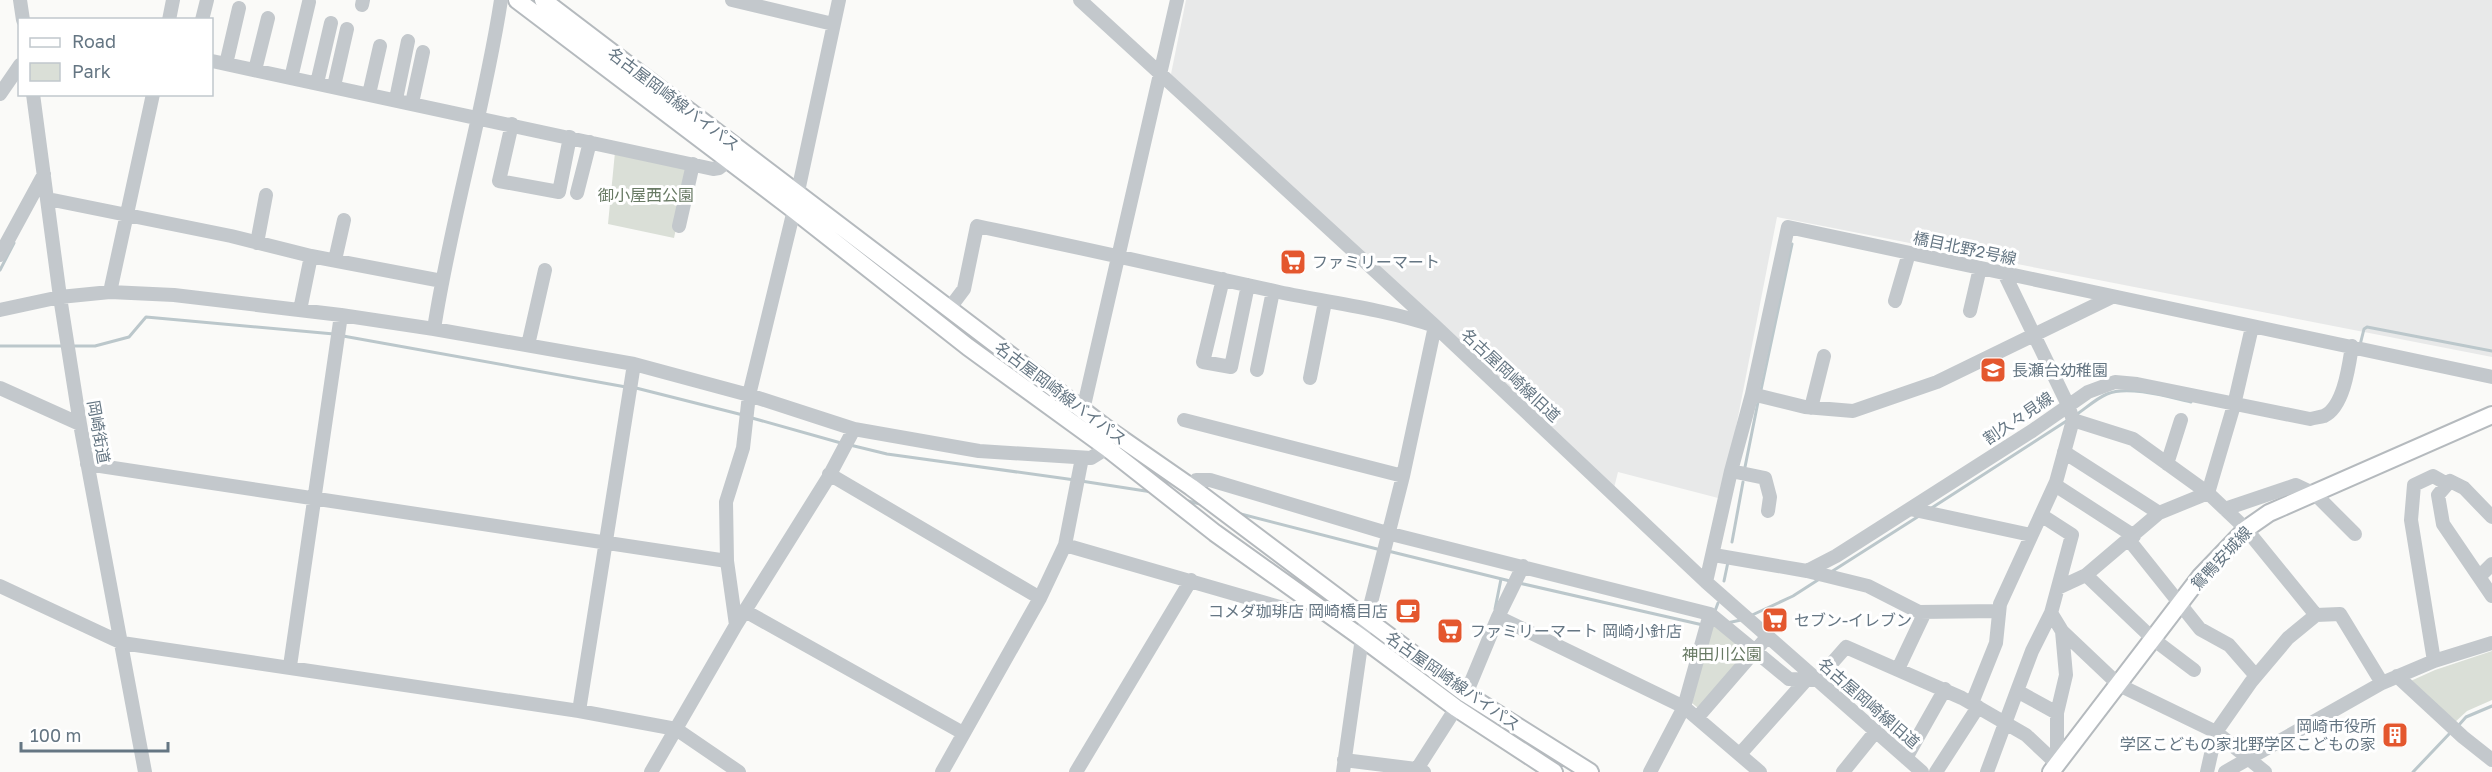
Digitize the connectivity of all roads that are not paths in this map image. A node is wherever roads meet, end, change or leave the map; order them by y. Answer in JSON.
{"nodes":[{"id":1,"x":20,"y":0,"type":"edge"},
{"id":2,"x":173,"y":0,"type":"edge"},
{"id":3,"x":207,"y":0,"type":"edge"},
{"id":4,"x":501,"y":0,"type":"edge"},
{"id":5,"x":517,"y":0,"type":"edge"},
{"id":6,"x":543,"y":0,"type":"edge"},
{"id":7,"x":732,"y":0,"type":"edge"},
{"id":8,"x":838,"y":0,"type":"edge"},
{"id":9,"x":1080,"y":0,"type":"edge"},
{"id":10,"x":1177,"y":0,"type":"edge"},
{"id":11,"x":309,"y":2,"type":"dead end"},
{"id":12,"x":239,"y":8,"type":"dead end"},
{"id":13,"x":23,"y":18,"type":"edge"},
{"id":14,"x":169,"y":18,"type":"edge"},
{"id":15,"x":202,"y":18,"type":"edge"},
{"id":16,"x":268,"y":18,"type":"dead end"},
{"id":17,"x":330,"y":23,"type":"dead end"},
{"id":18,"x":833,"y":24,"type":"junction"},
{"id":19,"x":347,"y":29,"type":"dead end"},
{"id":20,"x":408,"y":40,"type":"dead end"},
{"id":21,"x":380,"y":46,"type":"dead end"},
{"id":22,"x":423,"y":52,"type":"dead end"},
{"id":23,"x":213,"y":61,"type":"edge"},
{"id":24,"x":226,"y":64,"type":"junction"},
{"id":25,"x":18,"y":68,"type":"edge"},
{"id":26,"x":255,"y":70,"type":"junction"},
{"id":27,"x":1161,"y":74,"type":"junction"},
{"id":28,"x":291,"y":78,"type":"junction"},
{"id":29,"x":317,"y":83,"type":"junction"},
{"id":30,"x":334,"y":86,"type":"junction"},
{"id":31,"x":0,"y":94,"type":"edge"},
{"id":32,"x":369,"y":94,"type":"junction"},
{"id":33,"x":33,"y":96,"type":"edge"},
{"id":34,"x":153,"y":96,"type":"edge"},
{"id":35,"x":396,"y":99,"type":"junction"},
{"id":36,"x":412,"y":102,"type":"junction"},
{"id":37,"x":478,"y":118,"type":"junction"},
{"id":38,"x":512,"y":124,"type":"junction"},
{"id":39,"x":570,"y":137,"type":"junction"},
{"id":40,"x":590,"y":142,"type":"junction"},
{"id":41,"x":728,"y":161,"type":"junction"},
{"id":42,"x":693,"y":164,"type":"junction"},
{"id":43,"x":44,"y":174,"type":"junction"},
{"id":44,"x":797,"y":192,"type":"junction"},
{"id":45,"x":577,"y":193,"type":"dead end"},
{"id":46,"x":266,"y":195,"type":"dead end"},
{"id":47,"x":48,"y":199,"type":"junction"},
{"id":48,"x":794,"y":210,"type":"junction"},
{"id":49,"x":126,"y":214,"type":"junction"},
{"id":50,"x":344,"y":220,"type":"dead end"},
{"id":51,"x":679,"y":226,"type":"dead end"},
{"id":52,"x":257,"y":243,"type":"junction"},
{"id":53,"x":1910,"y":253,"type":"junction"},
{"id":54,"x":0,"y":255,"type":"edge"},
{"id":55,"x":1118,"y":255,"type":"junction"},
{"id":56,"x":310,"y":256,"type":"junction"},
{"id":57,"x":335,"y":260,"type":"junction"},
{"id":58,"x":1980,"y":268,"type":"junction"},
{"id":59,"x":545,"y":270,"type":"dead end"},
{"id":60,"x":2004,"y":273,"type":"junction"},
{"id":61,"x":1223,"y":279,"type":"junction"},
{"id":62,"x":442,"y":281,"type":"junction"},
{"id":63,"x":1248,"y":285,"type":"junction"},
{"id":64,"x":1273,"y":291,"type":"junction"},
{"id":65,"x":110,"y":292,"type":"junction"},
{"id":66,"x":60,"y":297,"type":"junction"},
{"id":67,"x":2112,"y":297,"type":"junction"},
{"id":68,"x":1325,"y":302,"type":"junction"},
{"id":69,"x":1895,"y":302,"type":"dead end"},
{"id":70,"x":949,"y":309,"type":"junction"},
{"id":71,"x":0,"y":310,"type":"edge"},
{"id":72,"x":300,"y":310,"type":"junction"},
{"id":73,"x":1970,"y":311,"type":"dead end"},
{"id":74,"x":341,"y":315,"type":"junction"},
{"id":75,"x":1435,"y":326,"type":"junction"},
{"id":76,"x":2252,"y":327,"type":"junction"},
{"id":77,"x":434,"y":329,"type":"junction"},
{"id":78,"x":2033,"y":335,"type":"junction"},
{"id":79,"x":528,"y":345,"type":"junction"},
{"id":80,"x":2352,"y":346,"type":"junction"},
{"id":81,"x":1824,"y":356,"type":"dead end"},
{"id":82,"x":634,"y":364,"type":"junction"},
{"id":83,"x":1257,"y":370,"type":"dead end"},
{"id":84,"x":2492,"y":377,"type":"edge"},
{"id":85,"x":1310,"y":378,"type":"dead end"},
{"id":86,"x":0,"y":388,"type":"edge"},
{"id":87,"x":1752,"y":394,"type":"junction"},
{"id":88,"x":750,"y":395,"type":"junction"},
{"id":89,"x":2068,"y":405,"type":"junction"},
{"id":90,"x":2234,"y":405,"type":"junction"},
{"id":91,"x":1811,"y":408,"type":"junction"},
{"id":92,"x":1083,"y":410,"type":"junction"},
{"id":93,"x":2492,"y":415,"type":"edge"},
{"id":94,"x":1184,"y":420,"type":"dead end"},
{"id":95,"x":2073,"y":420,"type":"junction"},
{"id":96,"x":2181,"y":420,"type":"dead end"},
{"id":97,"x":80,"y":424,"type":"junction"},
{"id":98,"x":1106,"y":428,"type":"junction"},
{"id":99,"x":854,"y":429,"type":"junction"},
{"id":100,"x":1130,"y":443,"type":"junction"},
{"id":101,"x":1107,"y":448,"type":"junction"},
{"id":102,"x":2064,"y":452,"type":"junction"},
{"id":103,"x":1082,"y":458,"type":"junction"},
{"id":104,"x":87,"y":464,"type":"junction"},
{"id":105,"x":2167,"y":464,"type":"junction"},
{"id":106,"x":1731,"y":471,"type":"junction"},
{"id":107,"x":829,"y":474,"type":"junction"},
{"id":108,"x":1402,"y":476,"type":"junction"},
{"id":109,"x":2447,"y":484,"type":"junction"},
{"id":110,"x":2055,"y":486,"type":"junction"},
{"id":111,"x":1191,"y":487,"type":"junction"},
{"id":112,"x":2208,"y":493,"type":"junction"},
{"id":113,"x":2314,"y":494,"type":"junction"},
{"id":114,"x":313,"y":498,"type":"junction"},
{"id":115,"x":1772,"y":506,"type":"dead end"},
{"id":116,"x":1910,"y":509,"type":"junction"},
{"id":117,"x":2225,"y":509,"type":"junction"},
{"id":118,"x":2159,"y":513,"type":"junction"},
{"id":119,"x":2041,"y":515,"type":"junction"},
{"id":120,"x":2492,"y":517,"type":"edge"},
{"id":121,"x":2246,"y":529,"type":"junction"},
{"id":122,"x":1387,"y":533,"type":"junction"},
{"id":123,"x":2355,"y":534,"type":"dead end"},
{"id":124,"x":2031,"y":535,"type":"junction"},
{"id":125,"x":2132,"y":538,"type":"junction"},
{"id":126,"x":605,"y":543,"type":"junction"},
{"id":127,"x":1065,"y":545,"type":"junction"},
{"id":128,"x":1714,"y":555,"type":"junction"},
{"id":129,"x":727,"y":561,"type":"junction"},
{"id":130,"x":2492,"y":564,"type":"edge"},
{"id":131,"x":1523,"y":566,"type":"junction"},
{"id":132,"x":1808,"y":571,"type":"junction"},
{"id":133,"x":2086,"y":575,"type":"junction"},
{"id":134,"x":2479,"y":577,"type":"junction"},
{"id":135,"x":1191,"y":580,"type":"junction"},
{"id":136,"x":1706,"y":582,"type":"junction"},
{"id":137,"x":0,"y":586,"type":"edge"},
{"id":138,"x":2058,"y":588,"type":"junction"},
{"id":139,"x":2492,"y":596,"type":"edge"},
{"id":140,"x":1040,"y":598,"type":"junction"},
{"id":141,"x":1306,"y":599,"type":"junction"},
{"id":142,"x":2181,"y":603,"type":"junction"},
{"id":143,"x":745,"y":611,"type":"junction"},
{"id":144,"x":1999,"y":611,"type":"junction"},
{"id":145,"x":1925,"y":612,"type":"junction"},
{"id":146,"x":2051,"y":613,"type":"junction"},
{"id":147,"x":1710,"y":614,"type":"junction"},
{"id":148,"x":2316,"y":615,"type":"junction"},
{"id":149,"x":1498,"y":616,"type":"junction"},
{"id":150,"x":1367,"y":621,"type":"junction"},
{"id":151,"x":736,"y":625,"type":"junction"},
{"id":152,"x":2062,"y":631,"type":"junction"},
{"id":153,"x":1768,"y":636,"type":"junction"},
{"id":154,"x":1362,"y":638,"type":"junction"},
{"id":155,"x":2153,"y":639,"type":"junction"},
{"id":156,"x":122,"y":643,"type":"junction"},
{"id":157,"x":2492,"y":643,"type":"edge"},
{"id":158,"x":1754,"y":652,"type":"junction"},
{"id":159,"x":2434,"y":661,"type":"junction"},
{"id":160,"x":290,"y":666,"type":"junction"},
{"id":161,"x":1898,"y":669,"type":"junction"},
{"id":162,"x":2194,"y":670,"type":"dead end"},
{"id":163,"x":2256,"y":676,"type":"junction"},
{"id":164,"x":2397,"y":676,"type":"junction"},
{"id":165,"x":1812,"y":680,"type":"junction"},
{"id":166,"x":2382,"y":683,"type":"junction"},
{"id":167,"x":2119,"y":685,"type":"junction"},
{"id":168,"x":1945,"y":690,"type":"junction"},
{"id":169,"x":2017,"y":691,"type":"junction"},
{"id":170,"x":1466,"y":694,"type":"junction"},
{"id":171,"x":1975,"y":705,"type":"junction"},
{"id":172,"x":1684,"y":707,"type":"junction"},
{"id":173,"x":1456,"y":708,"type":"junction"},
{"id":174,"x":579,"y":711,"type":"junction"},
{"id":175,"x":2057,"y":713,"type":"junction"},
{"id":176,"x":1697,"y":718,"type":"junction"},
{"id":177,"x":2005,"y":723,"type":"junction"},
{"id":178,"x":676,"y":729,"type":"junction"},
{"id":179,"x":1876,"y":730,"type":"junction"},
{"id":180,"x":2216,"y":732,"type":"junction"},
{"id":181,"x":963,"y":734,"type":"junction"},
{"id":182,"x":1740,"y":754,"type":"junction"},
{"id":183,"x":2250,"y":757,"type":"junction"},
{"id":184,"x":1906,"y":758,"type":"junction"},
{"id":185,"x":2492,"y":760,"type":"edge"},
{"id":186,"x":1344,"y":766,"type":"edge"},
{"id":187,"x":2054,"y":768,"type":"edge"},
{"id":188,"x":1418,"y":771,"type":"edge"},
{"id":189,"x":145,"y":772,"type":"edge"},
{"id":190,"x":651,"y":772,"type":"edge"},
{"id":191,"x":739,"y":772,"type":"edge"},
{"id":192,"x":942,"y":772,"type":"edge"},
{"id":193,"x":1076,"y":772,"type":"edge"},
{"id":194,"x":1554,"y":772,"type":"edge"},
{"id":195,"x":1590,"y":772,"type":"edge"},
{"id":196,"x":1650,"y":772,"type":"edge"},
{"id":197,"x":1760,"y":772,"type":"edge"},
{"id":198,"x":1843,"y":772,"type":"edge"},
{"id":199,"x":1922,"y":772,"type":"edge"},
{"id":200,"x":1936,"y":772,"type":"edge"},
{"id":201,"x":1986,"y":772,"type":"edge"},
{"id":202,"x":2207,"y":772,"type":"edge"},
{"id":203,"x":2225,"y":772,"type":"edge"},
{"id":204,"x":2265,"y":772,"type":"edge"}],
"edges":[{"from":1,"to":13,"type":"street"},
{"from":2,"to":14,"type":"street"},
{"from":3,"to":15,"type":"street"},
{"from":4,"to":37,"type":"street"},
{"from":5,"to":41,"type":"main road","name":"名古屋岡崎線バイパス"},
{"from":6,"to":44,"type":"main road","name":"名古屋岡崎線バイパス"},
{"from":7,"to":18,"type":"street"},
{"from":8,"to":18,"type":"street"},
{"from":9,"to":27,"type":"street","name":"名古屋岡崎線旧道"},
{"from":10,"to":27,"type":"street"},
{"from":11,"to":28,"type":"street"},
{"from":12,"to":24,"type":"street"},
{"from":16,"to":26,"type":"street"},
{"from":17,"to":29,"type":"street"},
{"from":18,"to":44,"type":"street"},
{"from":19,"to":30,"type":"street"},
{"from":20,"to":35,"type":"street"},
{"from":21,"to":32,"type":"street"},
{"from":22,"to":36,"type":"street"},
{"from":23,"to":24,"type":"street"},
{"from":24,"to":26,"type":"street"},
{"from":25,"to":31,"type":"street"},
{"from":26,"to":28,"type":"street"},
{"from":27,"to":55,"type":"street"},
{"from":27,"to":75,"type":"street","name":"名古屋岡崎線旧道"},
{"from":28,"to":29,"type":"street"},
{"from":29,"to":30,"type":"street"},
{"from":30,"to":32,"type":"street"},
{"from":32,"to":35,"type":"street"},
{"from":33,"to":43,"type":"street","name":"岡崎街道"},
{"from":34,"to":49,"type":"street"},
{"from":35,"to":36,"type":"street"},
{"from":36,"to":37,"type":"street"},
{"from":37,"to":38,"type":"street"},
{"from":37,"to":62,"type":"street"},
{"from":38,"to":39,"type":"street"},
{"from":38,"to":39,"type":"street"},
{"from":39,"to":40,"type":"street"},
{"from":40,"to":42,"type":"street"},
{"from":40,"to":45,"type":"street"},
{"from":41,"to":42,"type":"street"},
{"from":41,"to":48,"type":"main road","name":"名古屋岡崎線バイパス"},
{"from":42,"to":51,"type":"street"},
{"from":43,"to":47,"type":"street","name":"岡崎街道"},
{"from":43,"to":54,"type":"street"},
{"from":44,"to":48,"type":"street"},
{"from":44,"to":70,"type":"main road","name":"名古屋岡崎線バイパス"},
{"from":46,"to":52,"type":"street"},
{"from":47,"to":49,"type":"street"},
{"from":47,"to":66,"type":"street","name":"岡崎街道"},
{"from":48,"to":88,"type":"street"},
{"from":48,"to":101,"type":"main road","name":"名古屋岡崎線バイパス"},
{"from":49,"to":52,"type":"street"},
{"from":49,"to":65,"type":"street"},
{"from":50,"to":57,"type":"street"},
{"from":52,"to":56,"type":"street"},
{"from":53,"to":58,"type":"street","name":"橋目北野2号線"},
{"from":53,"to":69,"type":"street"},
{"from":53,"to":87,"type":"street","name":"橋目北野2号線"},
{"from":55,"to":61,"type":"street"},
{"from":55,"to":70,"type":"street"},
{"from":55,"to":92,"type":"street"},
{"from":56,"to":57,"type":"street"},
{"from":56,"to":72,"type":"street"},
{"from":57,"to":62,"type":"street"},
{"from":58,"to":60,"type":"street","name":"橋目北野2号線"},
{"from":58,"to":73,"type":"street"},
{"from":59,"to":79,"type":"street"},
{"from":60,"to":67,"type":"street","name":"橋目北野2号線"},
{"from":60,"to":78,"type":"street"},
{"from":61,"to":63,"type":"street"},
{"from":61,"to":63,"type":"street"},
{"from":62,"to":77,"type":"street"},
{"from":63,"to":64,"type":"street"},
{"from":64,"to":68,"type":"street"},
{"from":64,"to":83,"type":"street"},
{"from":65,"to":66,"type":"street"},
{"from":65,"to":72,"type":"street"},
{"from":66,"to":71,"type":"street"},
{"from":66,"to":97,"type":"street","name":"岡崎街道"},
{"from":67,"to":76,"type":"street","name":"橋目北野2号線"},
{"from":67,"to":78,"type":"street"},
{"from":68,"to":75,"type":"street"},
{"from":68,"to":85,"type":"street"},
{"from":70,"to":92,"type":"main road","name":"名古屋岡崎線バイパス"},
{"from":72,"to":74,"type":"street"},
{"from":74,"to":77,"type":"street"},
{"from":74,"to":114,"type":"street"},
{"from":75,"to":108,"type":"street"},
{"from":75,"to":136,"type":"street","name":"名古屋岡崎線旧道"},
{"from":76,"to":80,"type":"street","name":"橋目北野2号線"},
{"from":76,"to":90,"type":"street"},
{"from":77,"to":79,"type":"street"},
{"from":78,"to":89,"type":"street"},
{"from":78,"to":91,"type":"street"},
{"from":79,"to":82,"type":"street"},
{"from":80,"to":84,"type":"street","name":"橋目北野2号線"},
{"from":80,"to":90,"type":"street","name":"割久々見線"},
{"from":81,"to":91,"type":"street"},
{"from":82,"to":88,"type":"street"},
{"from":82,"to":126,"type":"street"},
{"from":86,"to":97,"type":"street"},
{"from":87,"to":91,"type":"street"},
{"from":87,"to":106,"type":"street","name":"橋目北野2号線"},
{"from":88,"to":99,"type":"street"},
{"from":88,"to":129,"type":"street"},
{"from":89,"to":90,"type":"street","name":"割久々見線"},
{"from":89,"to":95,"type":"street"},
{"from":89,"to":116,"type":"street","name":"割久々見線"},
{"from":90,"to":112,"type":"street"},
{"from":92,"to":98,"type":"main road","name":"名古屋岡崎線バイパス"},
{"from":93,"to":113,"type":"main road","name":"鴛鴨安城線"},
{"from":94,"to":108,"type":"street"},
{"from":95,"to":102,"type":"street"},
{"from":95,"to":105,"type":"street"},
{"from":96,"to":105,"type":"street"},
{"from":97,"to":104,"type":"street","name":"岡崎街道"},
{"from":98,"to":100,"type":"main road","name":"名古屋岡崎線バイパス"},
{"from":98,"to":101,"type":"main road"},
{"from":99,"to":103,"type":"street"},
{"from":99,"to":107,"type":"street"},
{"from":100,"to":101,"type":"main road"},
{"from":100,"to":111,"type":"main road","name":"名古屋岡崎線バイパス"},
{"from":101,"to":103,"type":"street"},
{"from":101,"to":141,"type":"main road","name":"名古屋岡崎線バイパス"},
{"from":102,"to":110,"type":"street"},
{"from":102,"to":118,"type":"street"},
{"from":103,"to":127,"type":"street"},
{"from":104,"to":114,"type":"street"},
{"from":104,"to":156,"type":"street","name":"岡崎街道"},
{"from":105,"to":112,"type":"street"},
{"from":106,"to":115,"type":"street"},
{"from":106,"to":128,"type":"street","name":"橋目北野2号線"},
{"from":107,"to":140,"type":"street"},
{"from":107,"to":143,"type":"street"},
{"from":108,"to":122,"type":"street"},
{"from":109,"to":120,"type":"street"},
{"from":109,"to":134,"type":"street"},
{"from":109,"to":159,"type":"street"},
{"from":110,"to":119,"type":"street"},
{"from":110,"to":125,"type":"street"},
{"from":111,"to":122,"type":"street"},
{"from":111,"to":150,"type":"main road","name":"名古屋岡崎線バイパス"},
{"from":112,"to":117,"type":"street"},
{"from":112,"to":118,"type":"street"},
{"from":113,"to":117,"type":"street"},
{"from":113,"to":121,"type":"main road","name":"鴛鴨安城線"},
{"from":113,"to":123,"type":"street"},
{"from":114,"to":126,"type":"street"},
{"from":114,"to":160,"type":"street"},
{"from":116,"to":124,"type":"street"},
{"from":116,"to":132,"type":"street","name":"割久々見線"},
{"from":117,"to":121,"type":"street"},
{"from":118,"to":125,"type":"street"},
{"from":119,"to":124,"type":"street"},
{"from":119,"to":138,"type":"street"},
{"from":121,"to":142,"type":"main road","name":"鴛鴨安城線"},
{"from":121,"to":148,"type":"street"},
{"from":122,"to":131,"type":"street"},
{"from":122,"to":150,"type":"street"},
{"from":124,"to":144,"type":"street"},
{"from":125,"to":133,"type":"street"},
{"from":125,"to":142,"type":"street"},
{"from":126,"to":129,"type":"street"},
{"from":126,"to":174,"type":"street"},
{"from":127,"to":135,"type":"street"},
{"from":127,"to":140,"type":"street"},
{"from":128,"to":132,"type":"street"},
{"from":128,"to":136,"type":"street","name":"橋目北野2号線"},
{"from":129,"to":151,"type":"street"},
{"from":130,"to":134,"type":"street"},
{"from":131,"to":147,"type":"street"},
{"from":131,"to":149,"type":"street"},
{"from":132,"to":145,"type":"street"},
{"from":133,"to":138,"type":"street"},
{"from":133,"to":155,"type":"street"},
{"from":134,"to":139,"type":"street"},
{"from":135,"to":141,"type":"street"},
{"from":135,"to":193,"type":"street"},
{"from":136,"to":153,"type":"street","name":"名古屋岡崎線旧道"},
{"from":137,"to":156,"type":"street"},
{"from":138,"to":146,"type":"street"},
{"from":140,"to":181,"type":"street"},
{"from":141,"to":154,"type":"main road","name":"名古屋岡崎線バイパス"},
{"from":142,"to":155,"type":"main road","name":"鴛鴨安城線"},
{"from":142,"to":163,"type":"street"},
{"from":143,"to":151,"type":"street"},
{"from":143,"to":181,"type":"street"},
{"from":144,"to":145,"type":"street"},
{"from":144,"to":171,"type":"street"},
{"from":145,"to":161,"type":"street"},
{"from":146,"to":152,"type":"street"},
{"from":146,"to":169,"type":"street"},
{"from":147,"to":158,"type":"street"},
{"from":147,"to":172,"type":"street"},
{"from":148,"to":163,"type":"street"},
{"from":148,"to":166,"type":"street"},
{"from":149,"to":170,"type":"street"},
{"from":149,"to":172,"type":"street"},
{"from":150,"to":154,"type":"street"},
{"from":150,"to":170,"type":"main road","name":"名古屋岡崎線バイパス"},
{"from":151,"to":178,"type":"street"},
{"from":152,"to":167,"type":"street"},
{"from":152,"to":175,"type":"street"},
{"from":153,"to":158,"type":"street"},
{"from":153,"to":165,"type":"street","name":"名古屋岡崎線旧道"},
{"from":154,"to":173,"type":"main road","name":"名古屋岡崎線バイパス"},
{"from":154,"to":186,"type":"street"},
{"from":155,"to":162,"type":"street"},
{"from":155,"to":167,"type":"main road","name":"鴛鴨安城線"},
{"from":156,"to":160,"type":"street"},
{"from":156,"to":189,"type":"street","name":"岡崎街道"},
{"from":157,"to":159,"type":"street"},
{"from":158,"to":165,"type":"street"},
{"from":158,"to":176,"type":"street"},
{"from":159,"to":164,"type":"street"},
{"from":160,"to":174,"type":"street"},
{"from":161,"to":165,"type":"street"},
{"from":161,"to":168,"type":"street"},
{"from":163,"to":180,"type":"street"},
{"from":164,"to":166,"type":"street"},
{"from":164,"to":185,"type":"street"},
{"from":165,"to":179,"type":"street","name":"名古屋岡崎線旧道"},
{"from":165,"to":182,"type":"street"},
{"from":166,"to":183,"type":"street"},
{"from":167,"to":180,"type":"street"},
{"from":167,"to":187,"type":"main road","name":"鴛鴨安城線"},
{"from":168,"to":171,"type":"street"},
{"from":168,"to":184,"type":"street"},
{"from":169,"to":175,"type":"street"},
{"from":169,"to":177,"type":"street"},
{"from":170,"to":195,"type":"main road","name":"名古屋岡崎線バイパス"},
{"from":171,"to":177,"type":"street"},
{"from":171,"to":200,"type":"street"},
{"from":172,"to":176,"type":"street"},
{"from":172,"to":196,"type":"street"},
{"from":173,"to":188,"type":"street"},
{"from":173,"to":194,"type":"main road","name":"名古屋岡崎線バイパス"},
{"from":174,"to":178,"type":"street"},
{"from":175,"to":187,"type":"street"},
{"from":176,"to":182,"type":"street"},
{"from":177,"to":187,"type":"street"},
{"from":177,"to":201,"type":"street"},
{"from":178,"to":190,"type":"street"},
{"from":178,"to":191,"type":"street"},
{"from":179,"to":184,"type":"street","name":"名古屋岡崎線旧道"},
{"from":179,"to":198,"type":"street"},
{"from":180,"to":183,"type":"street"},
{"from":180,"to":202,"type":"street"},
{"from":181,"to":192,"type":"street"},
{"from":182,"to":197,"type":"street"},
{"from":183,"to":203,"type":"street"},
{"from":183,"to":204,"type":"street"},
{"from":184,"to":199,"type":"street","name":"名古屋岡崎線旧道"},
{"from":186,"to":188,"type":"street"}]}
